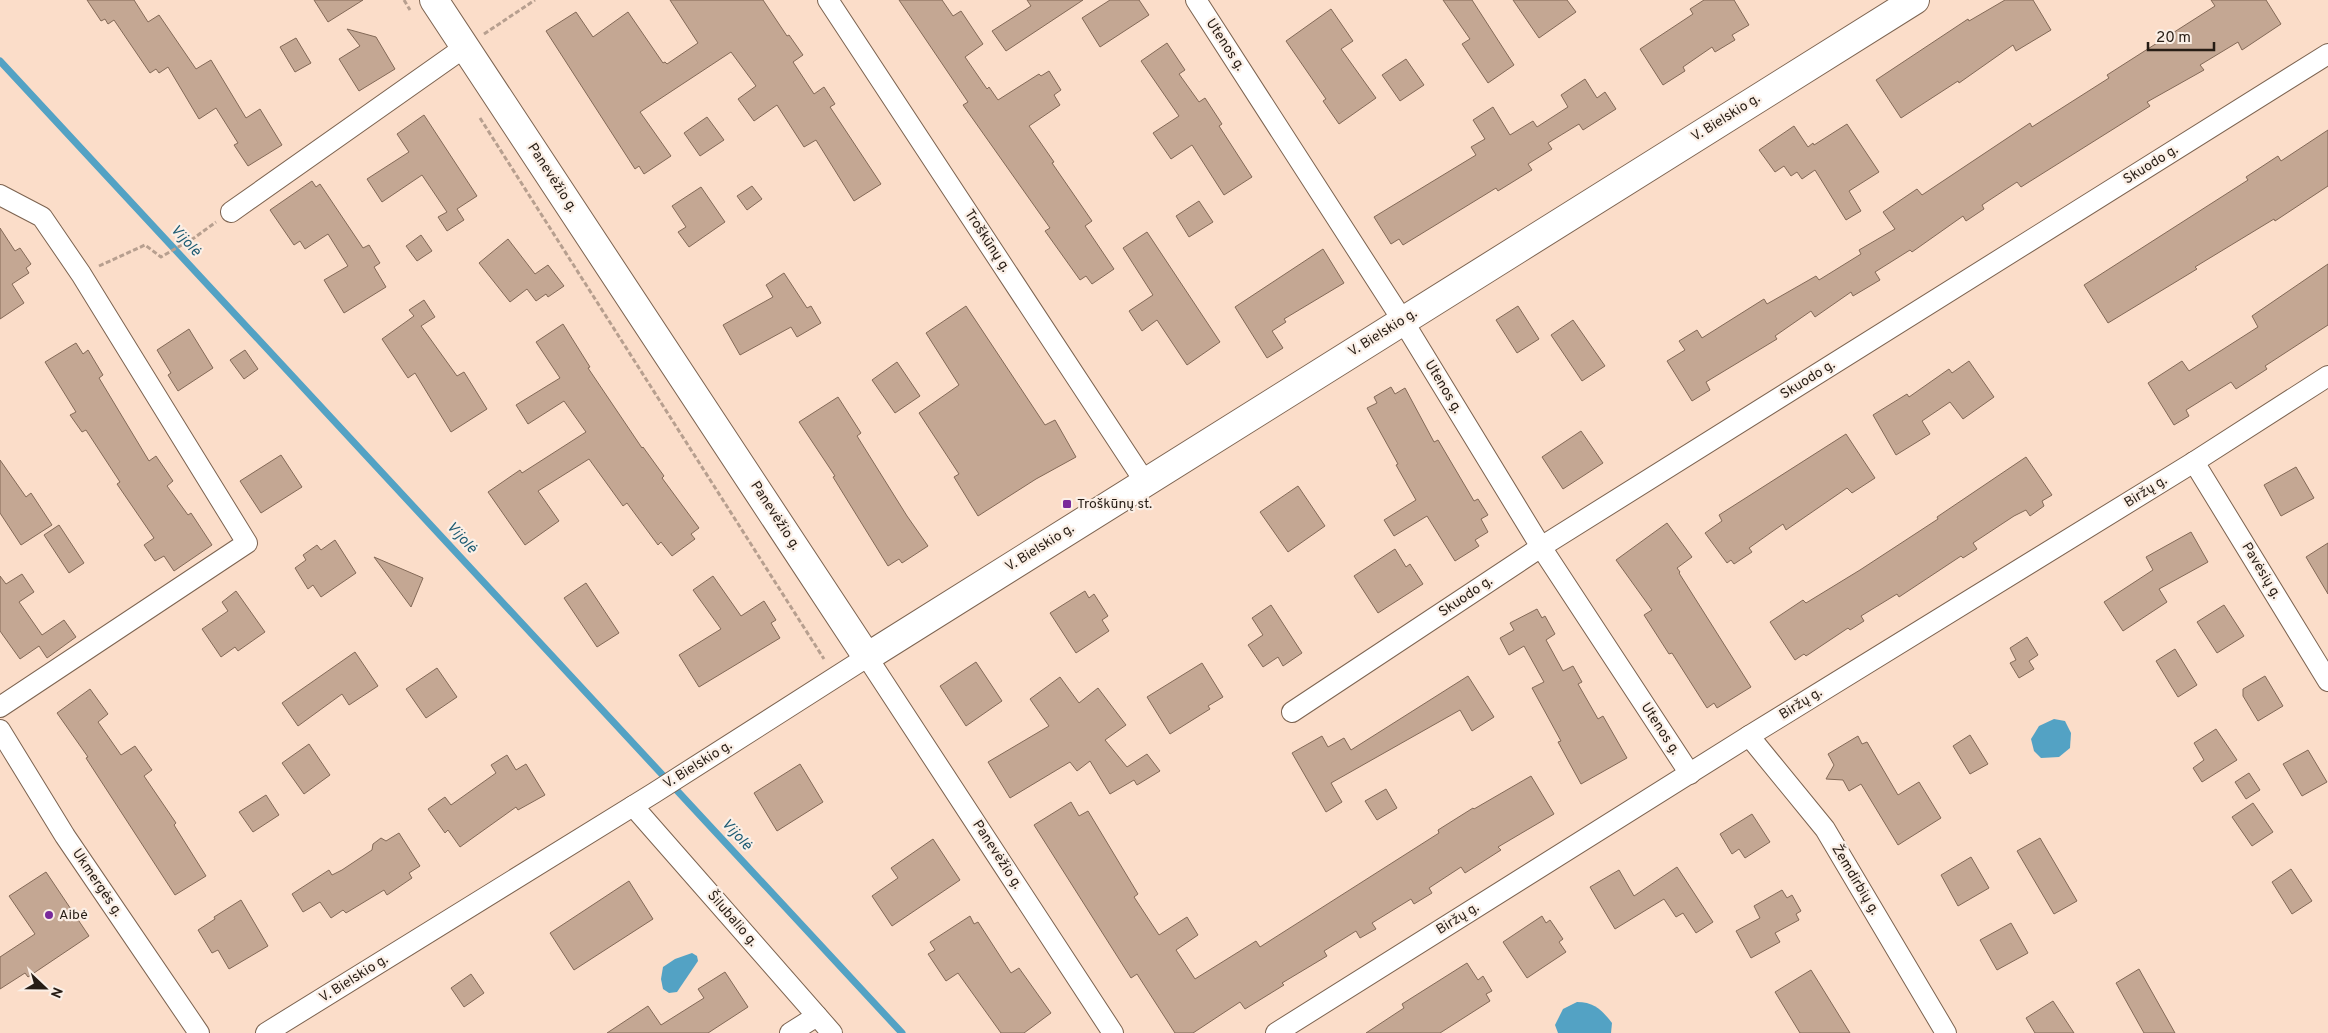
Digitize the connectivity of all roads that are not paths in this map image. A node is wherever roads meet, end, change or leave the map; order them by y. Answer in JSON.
{"nodes":[{"id":1,"x":828,"y":0,"type":"edge"},
{"id":2,"x":1196,"y":0,"type":"edge"},
{"id":3,"x":1915,"y":0,"type":"edge"},
{"id":4,"x":424,"y":8,"type":"edge"},
{"id":5,"x":465,"y":47,"type":"junction"},
{"id":6,"x":2328,"y":54,"type":"edge"},
{"id":7,"x":0,"y":195,"type":"edge"},
{"id":8,"x":230,"y":212,"type":"dead end"},
{"id":9,"x":1403,"y":321,"type":"junction"},
{"id":10,"x":2328,"y":376,"type":"edge"},
{"id":11,"x":2194,"y":462,"type":"junction"},
{"id":12,"x":1145,"y":482,"type":"junction"},
{"id":13,"x":1541,"y":546,"type":"junction"},
{"id":14,"x":867,"y":656,"type":"junction"},
{"id":15,"x":2328,"y":680,"type":"edge"},
{"id":16,"x":0,"y":707,"type":"edge"},
{"id":17,"x":1292,"y":712,"type":"dead end"},
{"id":18,"x":0,"y":730,"type":"edge"},
{"id":19,"x":1750,"y":736,"type":"junction"},
{"id":20,"x":1690,"y":774,"type":"junction"},
{"id":21,"x":633,"y":806,"type":"junction"},
{"id":22,"x":816,"y":1016,"type":"junction"},
{"id":23,"x":199,"y":1033,"type":"edge"},
{"id":24,"x":266,"y":1033,"type":"edge"},
{"id":25,"x":790,"y":1033,"type":"edge"},
{"id":26,"x":832,"y":1033,"type":"edge"},
{"id":27,"x":1113,"y":1033,"type":"edge"},
{"id":28,"x":1276,"y":1033,"type":"edge"},
{"id":29,"x":1946,"y":1033,"type":"edge"}],
"edges":[{"from":1,"to":12,"type":"street","name":"Troškūnų g."},
{"from":2,"to":9,"type":"street","name":"Utenos g."},
{"from":3,"to":9,"type":"street","name":"V. Bielskio g."},
{"from":4,"to":5,"type":"street","name":"Panevėžio g."},
{"from":5,"to":8,"type":"street"},
{"from":5,"to":14,"type":"street","name":"Panevėžio g."},
{"from":6,"to":13,"type":"street","name":"Skuodo g."},
{"from":7,"to":16,"type":"street"},
{"from":9,"to":12,"type":"street","name":"V. Bielskio g."},
{"from":9,"to":13,"type":"street","name":"Utenos g."},
{"from":10,"to":11,"type":"street","name":"Biržų g."},
{"from":11,"to":15,"type":"street","name":"Pavėsių g."},
{"from":11,"to":19,"type":"street","name":"Biržų g."},
{"from":12,"to":14,"type":"street","name":"V. Bielskio g."},
{"from":13,"to":17,"type":"street","name":"Skuodo g."},
{"from":13,"to":20,"type":"street","name":"Utenos g."},
{"from":14,"to":21,"type":"street","name":"V. Bielskio g."},
{"from":14,"to":27,"type":"street","name":"Panevėžio g."},
{"from":18,"to":23,"type":"street","name":"Ukmergės g."},
{"from":19,"to":20,"type":"street","name":"Biržų g."},
{"from":19,"to":29,"type":"street","name":"Žemdirbių g."},
{"from":20,"to":28,"type":"street","name":"Biržų g."},
{"from":21,"to":22,"type":"street","name":"Šilubalio g."},
{"from":21,"to":24,"type":"street","name":"V. Bielskio g."},
{"from":22,"to":25,"type":"street"},
{"from":22,"to":26,"type":"street","name":"Šilubalio g."}]}
